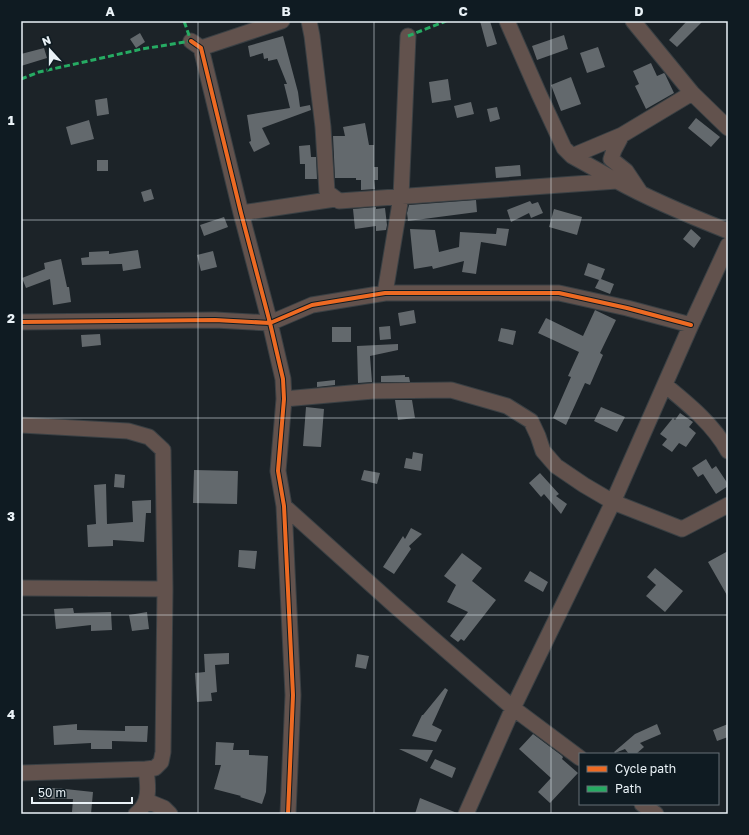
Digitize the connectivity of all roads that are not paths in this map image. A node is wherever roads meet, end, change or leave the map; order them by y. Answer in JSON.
{"nodes":[{"id":1,"x":282,"y":21,"type":"edge"},
{"id":2,"x":309,"y":21,"type":"edge"},
{"id":3,"x":507,"y":21,"type":"edge"},
{"id":4,"x":633,"y":21,"type":"edge"},
{"id":5,"x":408,"y":36,"type":"dead end"},
{"id":6,"x":692,"y":93,"type":"junction"},
{"id":7,"x":728,"y":128,"type":"edge"},
{"id":8,"x":622,"y":135,"type":"junction"},
{"id":9,"x":572,"y":156,"type":"junction"},
{"id":10,"x":617,"y":181,"type":"junction"},
{"id":11,"x":642,"y":195,"type":"junction"},
{"id":12,"x":401,"y":197,"type":"junction"},
{"id":13,"x":335,"y":199,"type":"junction"},
{"id":14,"x":241,"y":213,"type":"junction"},
{"id":15,"x":728,"y":231,"type":"edge"},
{"id":16,"x":728,"y":244,"type":"edge"},
{"id":17,"x":385,"y":293,"type":"junction"},
{"id":18,"x":21,"y":322,"type":"edge"},
{"id":19,"x":270,"y":323,"type":"junction"},
{"id":20,"x":691,"y":325,"type":"junction"},
{"id":21,"x":664,"y":384,"type":"junction"},
{"id":22,"x":284,"y":399,"type":"junction"},
{"id":23,"x":21,"y":425,"type":"edge"},
{"id":24,"x":728,"y":451,"type":"edge"},
{"id":25,"x":613,"y":502,"type":"junction"},
{"id":26,"x":728,"y":505,"type":"edge"},
{"id":27,"x":284,"y":506,"type":"junction"},
{"id":28,"x":21,"y":588,"type":"edge"},
{"id":29,"x":165,"y":589,"type":"junction"},
{"id":30,"x":513,"y":708,"type":"junction"},
{"id":31,"x":579,"y":757,"type":"edge"},
{"id":32,"x":146,"y":769,"type":"junction"},
{"id":33,"x":21,"y":773,"type":"edge"},
{"id":34,"x":147,"y":801,"type":"junction"},
{"id":35,"x":643,"y":805,"type":"edge"},
{"id":36,"x":136,"y":814,"type":"edge"},
{"id":37,"x":170,"y":814,"type":"edge"},
{"id":38,"x":288,"y":814,"type":"edge"},
{"id":39,"x":466,"y":814,"type":"edge"},
{"id":40,"x":656,"y":814,"type":"edge"}],
"edges":[{"from":1,"to":14,"type":"street"},
{"from":2,"to":13,"type":"street"},
{"from":3,"to":9,"type":"street"},
{"from":4,"to":6,"type":"street"},
{"from":5,"to":12,"type":"street"},
{"from":6,"to":7,"type":"street"},
{"from":6,"to":8,"type":"street"},
{"from":8,"to":9,"type":"street"},
{"from":8,"to":11,"type":"street"},
{"from":9,"to":10,"type":"street"},
{"from":10,"to":11,"type":"street"},
{"from":10,"to":12,"type":"street"},
{"from":11,"to":15,"type":"street"},
{"from":12,"to":13,"type":"street"},
{"from":12,"to":17,"type":"street"},
{"from":13,"to":14,"type":"street"},
{"from":14,"to":19,"type":"street"},
{"from":16,"to":20,"type":"street"},
{"from":17,"to":19,"type":"street"},
{"from":17,"to":20,"type":"street"},
{"from":18,"to":19,"type":"street"},
{"from":19,"to":22,"type":"street"},
{"from":20,"to":21,"type":"street"},
{"from":21,"to":24,"type":"street"},
{"from":21,"to":25,"type":"street"},
{"from":22,"to":25,"type":"street"},
{"from":22,"to":27,"type":"street"},
{"from":23,"to":29,"type":"street"},
{"from":25,"to":26,"type":"street"},
{"from":25,"to":30,"type":"street"},
{"from":27,"to":30,"type":"street"},
{"from":27,"to":38,"type":"street"},
{"from":28,"to":29,"type":"street"},
{"from":29,"to":32,"type":"street"},
{"from":30,"to":31,"type":"street"},
{"from":30,"to":39,"type":"street"},
{"from":32,"to":33,"type":"street"},
{"from":32,"to":34,"type":"street"},
{"from":34,"to":36,"type":"street"},
{"from":34,"to":37,"type":"street"},
{"from":35,"to":40,"type":"street"}]}
